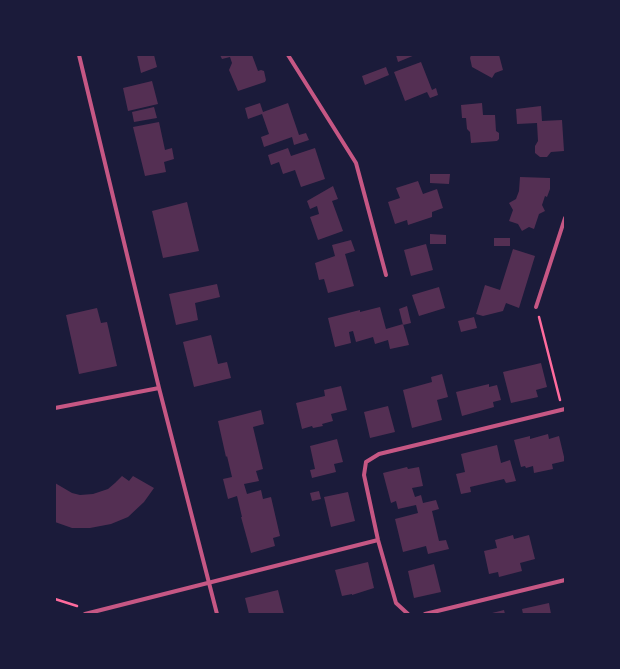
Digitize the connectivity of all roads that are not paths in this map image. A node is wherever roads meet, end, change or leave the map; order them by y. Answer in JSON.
{"nodes":[{"id":1,"x":79,"y":55,"type":"edge"},
{"id":2,"x":288,"y":55,"type":"edge"},
{"id":3,"x":565,"y":218,"type":"edge"},
{"id":4,"x":386,"y":275,"type":"dead end"},
{"id":5,"x":536,"y":307,"type":"road end"},
{"id":6,"x":159,"y":388,"type":"junction"},
{"id":7,"x":55,"y":408,"type":"edge"},
{"id":8,"x":564,"y":409,"type":"edge"},
{"id":9,"x":378,"y":540,"type":"junction"},
{"id":10,"x":565,"y":580,"type":"edge"},
{"id":11,"x":210,"y":583,"type":"junction"},
{"id":12,"x":436,"y":613,"type":"edge"},
{"id":13,"x":85,"y":614,"type":"edge"},
{"id":14,"x":217,"y":614,"type":"edge"},
{"id":15,"x":408,"y":614,"type":"edge"},
{"id":16,"x":425,"y":614,"type":"edge"}],
"edges":[{"from":1,"to":6,"type":"street"},
{"from":2,"to":4,"type":"street"},
{"from":3,"to":5,"type":"street"},
{"from":6,"to":7,"type":"street"},
{"from":6,"to":11,"type":"street"},
{"from":8,"to":9,"type":"street"},
{"from":9,"to":11,"type":"street"},
{"from":9,"to":15,"type":"street"},
{"from":10,"to":12,"type":"street"},
{"from":11,"to":13,"type":"street"},
{"from":11,"to":14,"type":"street"},
{"from":12,"to":16,"type":"street"}]}
